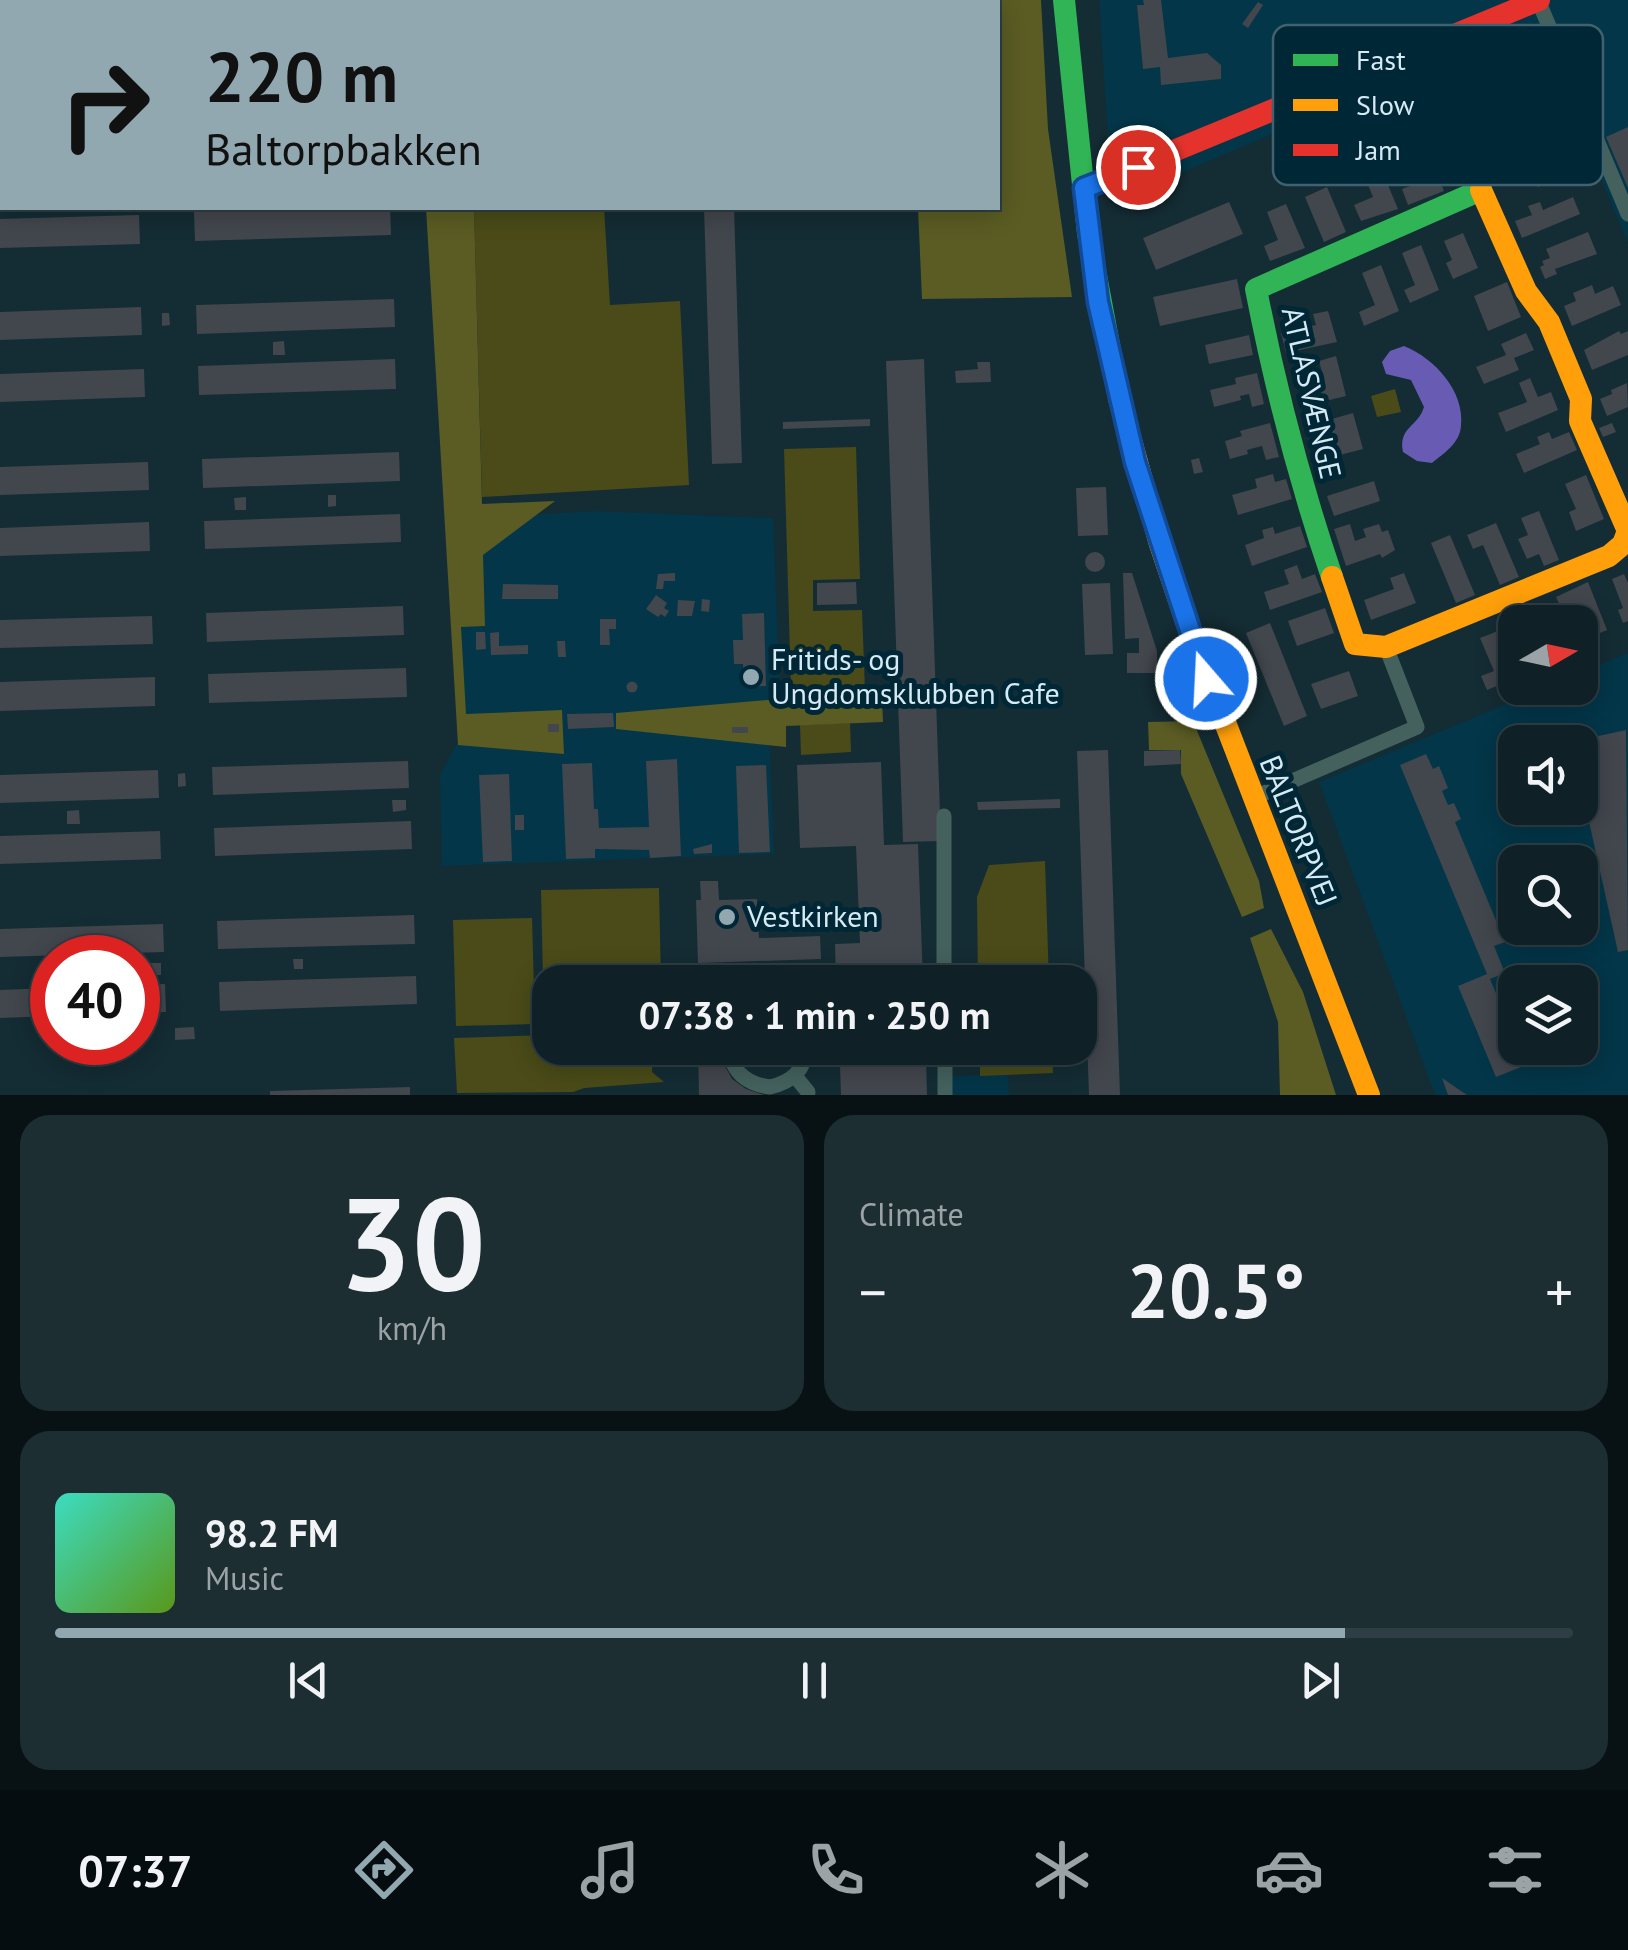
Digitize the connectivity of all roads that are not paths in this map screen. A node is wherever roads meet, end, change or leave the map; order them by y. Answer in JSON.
{"nodes":[{"id":1,"x":1064,"y":0,"type":"edge"},
{"id":2,"x":1539,"y":0,"type":"edge"},
{"id":3,"x":1478,"y":25,"type":"edge"},
{"id":4,"x":1549,"y":25,"type":"edge"},
{"id":5,"x":1273,"y":110,"type":"edge"},
{"id":6,"x":1603,"y":154,"type":"edge"},
{"id":7,"x":1084,"y":188,"type":"junction"},
{"id":8,"x":1628,"y":214,"type":"edge"},
{"id":9,"x":1386,"y":647,"type":"junction"},
{"id":10,"x":1253,"y":798,"type":"junction"},
{"id":11,"x":944,"y":816,"type":"dead end"},
{"id":12,"x":944,"y":965,"type":"edge"},
{"id":13,"x":735,"y":1065,"type":"edge"},
{"id":14,"x":802,"y":1065,"type":"edge"},
{"id":15,"x":945,"y":1065,"type":"edge"},
{"id":16,"x":795,"y":1076,"type":"junction"},
{"id":17,"x":808,"y":1092,"type":"dead end"},
{"id":18,"x":945,"y":1095,"type":"edge"},
{"id":19,"x":1368,"y":1095,"type":"edge"}],
"edges":[{"from":1,"to":7,"type":"street","name":"BALTORPVEJ"},
{"from":2,"to":3,"type":"street"},
{"from":2,"to":4,"type":"street"},
{"from":5,"to":7,"type":"street"},
{"from":6,"to":8,"type":"street"},
{"from":7,"to":10,"type":"street","name":"BALTORPVEJ"},
{"from":9,"to":9,"type":"street","name":"ATLASVÆNGE"},
{"from":9,"to":10,"type":"street"},
{"from":10,"to":19,"type":"street","name":"BALTORPVEJ"},
{"from":11,"to":12,"type":"street"},
{"from":13,"to":16,"type":"street"},
{"from":14,"to":16,"type":"street"},
{"from":15,"to":18,"type":"street"},
{"from":16,"to":17,"type":"street"}]}
